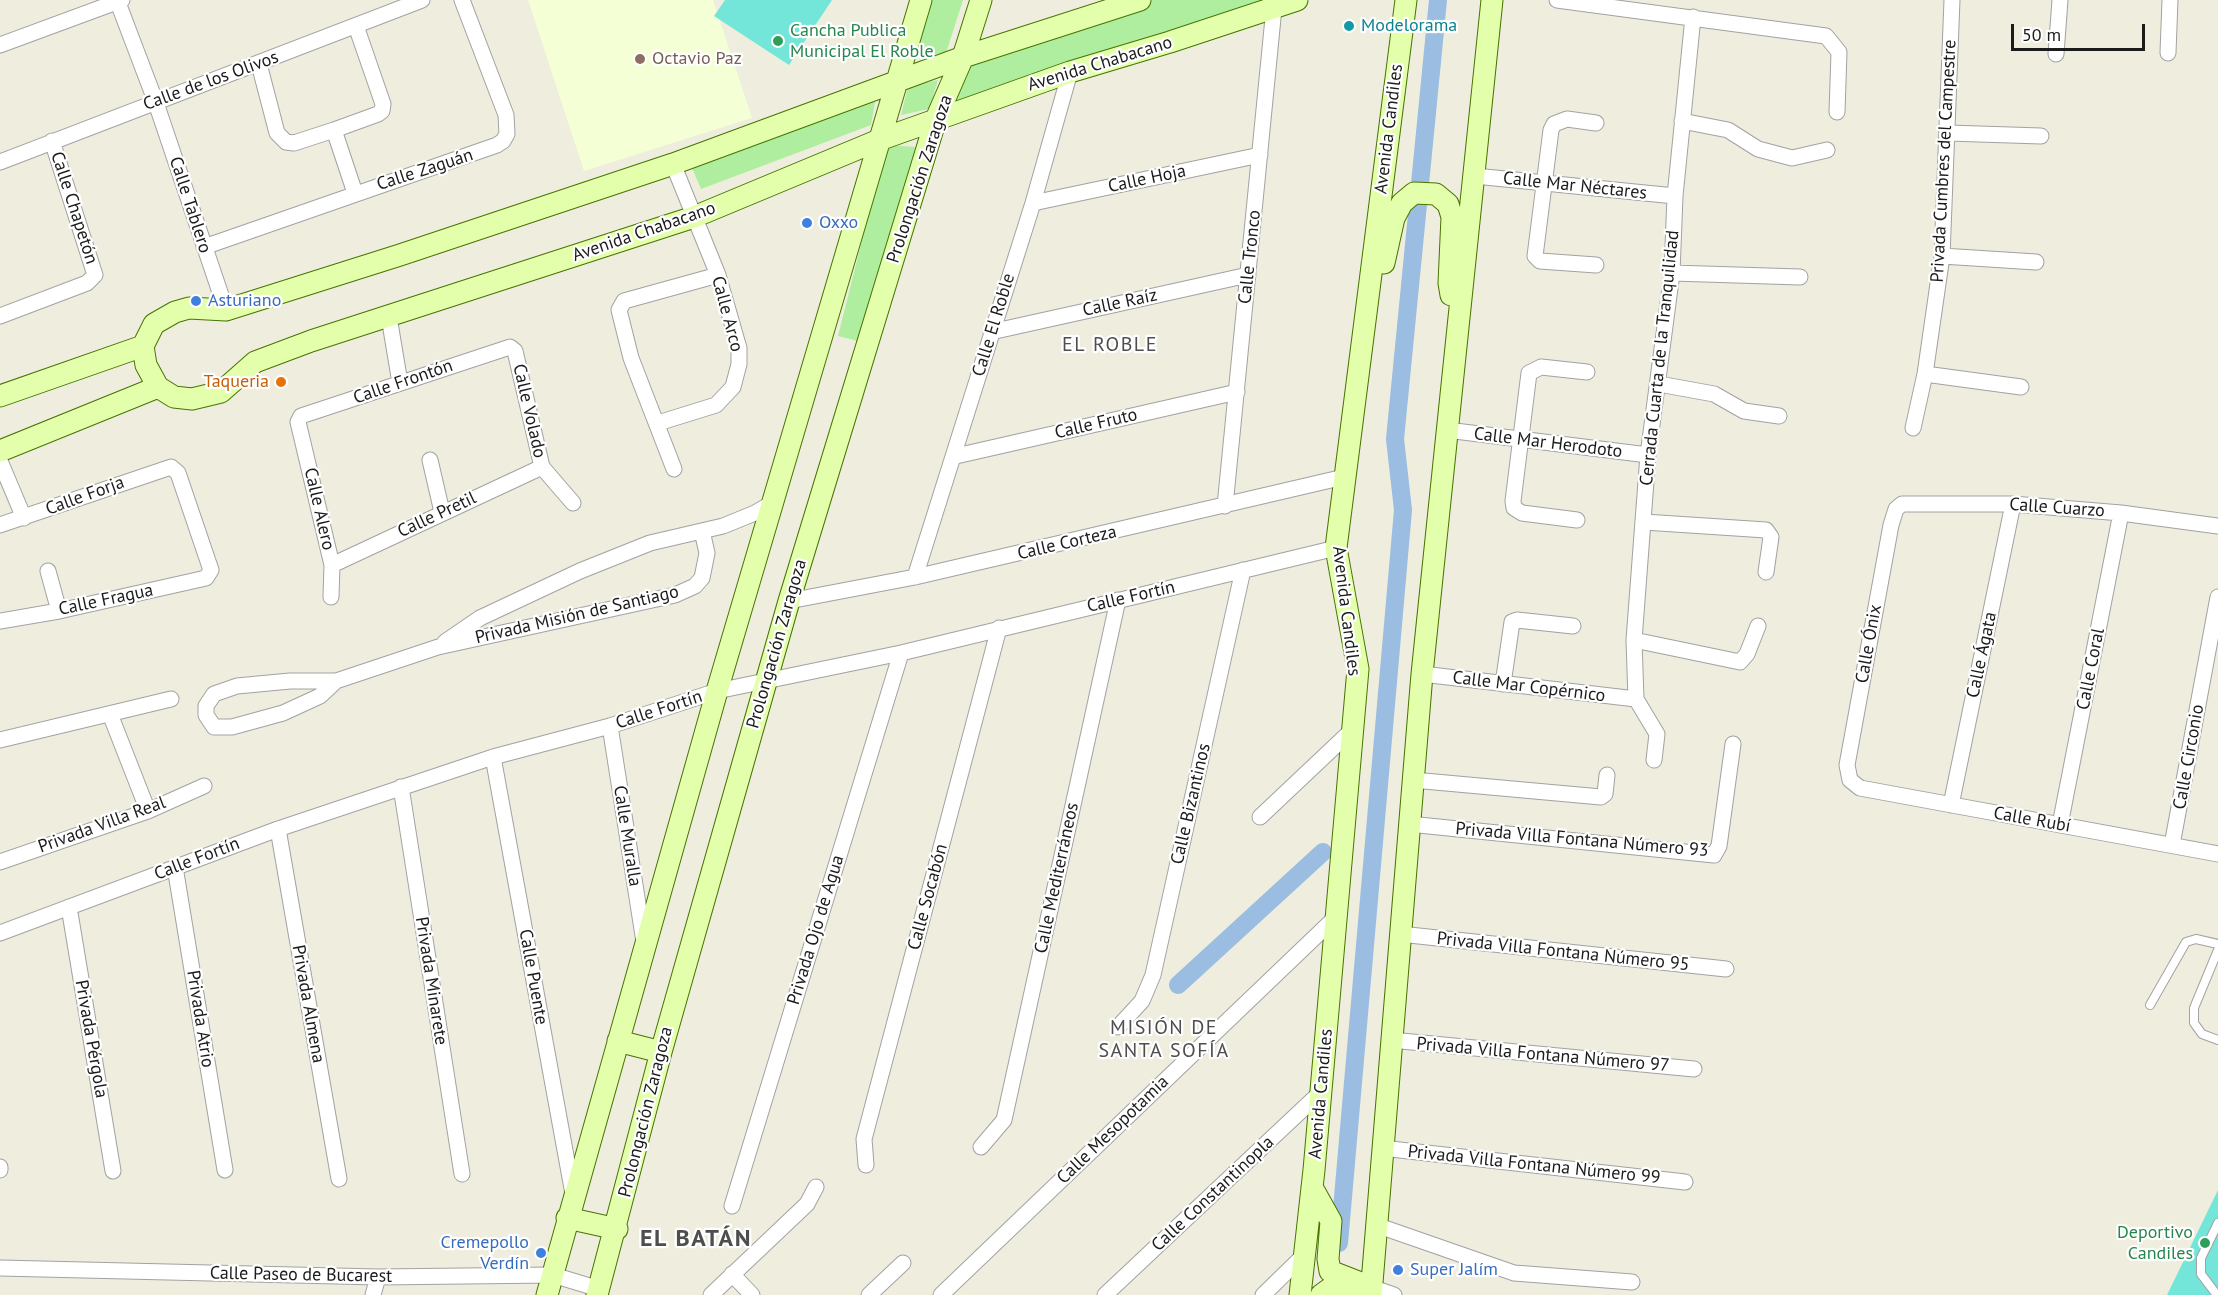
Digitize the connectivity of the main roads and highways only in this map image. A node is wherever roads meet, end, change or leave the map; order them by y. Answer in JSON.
{"nodes":[{"id":1,"x":921,"y":0,"type":"edge"},
{"id":2,"x":981,"y":0,"type":"edge"},
{"id":3,"x":1140,"y":0,"type":"edge"},
{"id":4,"x":1297,"y":0,"type":"edge"},
{"id":5,"x":1406,"y":0,"type":"edge"},
{"id":6,"x":1492,"y":0,"type":"edge"},
{"id":7,"x":1092,"y":9,"type":"edge"},
{"id":8,"x":963,"y":57,"type":"junction"},
{"id":9,"x":896,"y":80,"type":"junction"},
{"id":10,"x":936,"y":119,"type":"junction"},
{"id":11,"x":879,"y":140,"type":"junction"},
{"id":12,"x":1367,"y":299,"type":"junction"},
{"id":13,"x":1459,"y":308,"type":"junction"},
{"id":14,"x":143,"y":346,"type":"junction"},
{"id":15,"x":158,"y":387,"type":"junction"},
{"id":16,"x":0,"y":396,"type":"edge"},
{"id":17,"x":0,"y":450,"type":"edge"},
{"id":18,"x":618,"y":1041,"type":"junction"},
{"id":19,"x":661,"y":1052,"type":"junction"},
{"id":20,"x":1312,"y":1187,"type":"junction"},
{"id":21,"x":567,"y":1218,"type":"junction"},
{"id":22,"x":617,"y":1229,"type":"junction"},
{"id":23,"x":1371,"y":1291,"type":"edge"},
{"id":24,"x":598,"y":1292,"type":"edge"},
{"id":25,"x":547,"y":1295,"type":"edge"},
{"id":26,"x":1300,"y":1295,"type":"edge"},
{"id":27,"x":1321,"y":1295,"type":"edge"}],
"edges":[{"from":1,"to":9,"type":"main road"},
{"from":2,"to":8,"type":"main road","name":"Prolongación Zaragoza"},
{"from":3,"to":7,"type":"main road"},
{"from":4,"to":10,"type":"main road","name":"Avenida Chabacano"},
{"from":5,"to":12,"type":"main road","name":"Avenida Candiles"},
{"from":6,"to":13,"type":"main road"},
{"from":7,"to":8,"type":"main road"},
{"from":8,"to":9,"type":"main road"},
{"from":8,"to":10,"type":"main road","name":"Prolongación Zaragoza"},
{"from":9,"to":11,"type":"main road"},
{"from":9,"to":14,"type":"main road"},
{"from":10,"to":11,"type":"main road","name":"Avenida Chabacano"},
{"from":10,"to":19,"type":"main road","name":"Prolongación Zaragoza"},
{"from":11,"to":15,"type":"main road","name":"Avenida Chabacano"},
{"from":11,"to":18,"type":"main road"},
{"from":12,"to":13,"type":"main road"},
{"from":12,"to":20,"type":"main road","name":"Avenida Candiles"},
{"from":13,"to":23,"type":"main road"},
{"from":14,"to":15,"type":"main road"},
{"from":14,"to":16,"type":"main road"},
{"from":15,"to":17,"type":"main road"},
{"from":18,"to":19,"type":"main road"},
{"from":18,"to":21,"type":"main road"},
{"from":19,"to":22,"type":"main road","name":"Prolongación Zaragoza"},
{"from":20,"to":23,"type":"main road"},
{"from":20,"to":26,"type":"main road","name":"Avenida Candiles"},
{"from":21,"to":22,"type":"main road"},
{"from":21,"to":25,"type":"main road"},
{"from":22,"to":24,"type":"main road","name":"Prolongación Zaragoza"},
{"from":23,"to":27,"type":"main road"}]}
